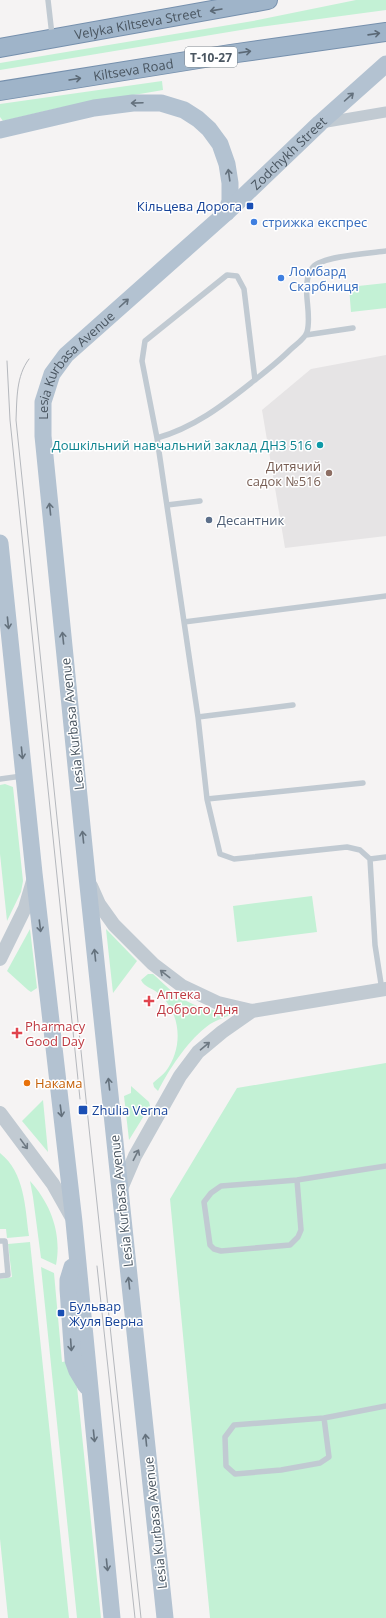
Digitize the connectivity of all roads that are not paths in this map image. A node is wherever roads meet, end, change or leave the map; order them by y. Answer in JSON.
{"nodes":[{"id":1,"x":48,"y":0,"type":"edge"},
{"id":2,"x":268,"y":0,"type":"edge"},
{"id":3,"x":386,"y":32,"type":"edge"},
{"id":4,"x":52,"y":38,"type":"junction"},
{"id":5,"x":0,"y":48,"type":"edge"},
{"id":6,"x":386,"y":64,"type":"edge"},
{"id":7,"x":0,"y":92,"type":"edge"},
{"id":8,"x":386,"y":112,"type":"edge"},
{"id":9,"x":320,"y":123,"type":"junction"},
{"id":10,"x":0,"y":130,"type":"edge"},
{"id":11,"x":226,"y":213,"type":"junction"},
{"id":12,"x":386,"y":251,"type":"edge"},
{"id":13,"x":353,"y":328,"type":"dead end"},
{"id":14,"x":306,"y":334,"type":"junction"},
{"id":15,"x":255,"y":380,"type":"junction"},
{"id":16,"x":158,"y":438,"type":"junction"},
{"id":17,"x":200,"y":501,"type":"dead end"},
{"id":18,"x":167,"y":505,"type":"junction"},
{"id":19,"x":0,"y":543,"type":"edge"},
{"id":20,"x":386,"y":596,"type":"edge"},
{"id":21,"x":184,"y":622,"type":"junction"},
{"id":22,"x":293,"y":705,"type":"dead end"},
{"id":23,"x":198,"y":717,"type":"junction"},
{"id":24,"x":24,"y":776,"type":"junction"},
{"id":25,"x":0,"y":779,"type":"edge"},
{"id":26,"x":363,"y":783,"type":"dead end"},
{"id":27,"x":207,"y":799,"type":"junction"},
{"id":28,"x":386,"y":857,"type":"edge"},
{"id":29,"x":370,"y":859,"type":"junction"},
{"id":30,"x":34,"y":873,"type":"junction"},
{"id":31,"x":87,"y":876,"type":"junction"},
{"id":32,"x":0,"y":959,"type":"edge"},
{"id":33,"x":384,"y":990,"type":"edge"},
{"id":34,"x":252,"y":1011,"type":"junction"},
{"id":35,"x":0,"y":1113,"type":"edge"},
{"id":36,"x":386,"y":1166,"type":"edge"},
{"id":37,"x":297,"y":1180,"type":"junction"},
{"id":38,"x":120,"y":1191,"type":"junction"},
{"id":39,"x":74,"y":1222,"type":"junction"},
{"id":40,"x":0,"y":1241,"type":"edge"},
{"id":41,"x":0,"y":1276,"type":"edge"},
{"id":42,"x":386,"y":1406,"type":"edge"},
{"id":43,"x":324,"y":1418,"type":"junction"},
{"id":44,"x":112,"y":1618,"type":"edge"},
{"id":45,"x":165,"y":1618,"type":"edge"}],
"edges":[{"from":1,"to":4,"type":"lane"},
{"from":2,"to":4,"type":"highway","name":"Velyka Kiltseva Street","one_way":true},
{"from":7,"to":3,"type":"highway","name":"Kiltseva Road","number":"Т-10-27","one_way":true},
{"from":4,"to":5,"type":"highway","name":"Velyka Kiltseva Street"},
{"from":9,"to":6,"type":"main road","one_way":true},
{"from":8,"to":9,"type":"street","name":"Zodchykh Street"},
{"from":9,"to":11,"type":"main road","name":"Zodchykh Street"},
{"from":11,"to":10,"type":"main road","one_way":true},
{"from":31,"to":11,"type":"main road","name":"Lesia Kurbasa Avenue","one_way":true},
{"from":12,"to":14,"type":"lane"},
{"from":13,"to":14,"type":"lane"},
{"from":14,"to":15,"type":"lane"},
{"from":15,"to":16,"type":"lane"},
{"from":15,"to":16,"type":"lane"},
{"from":16,"to":18,"type":"lane"},
{"from":17,"to":18,"type":"lane"},
{"from":18,"to":21,"type":"lane"},
{"from":19,"to":24,"type":"main road","one_way":true},
{"from":20,"to":21,"type":"lane"},
{"from":21,"to":23,"type":"lane"},
{"from":22,"to":23,"type":"lane"},
{"from":23,"to":27,"type":"lane"},
{"from":24,"to":25,"type":"lane"},
{"from":24,"to":30,"type":"main road"},
{"from":26,"to":27,"type":"lane"},
{"from":27,"to":29,"type":"lane"},
{"from":28,"to":29,"type":"lane"},
{"from":29,"to":33,"type":"lane"},
{"from":30,"to":32,"type":"street"},
{"from":30,"to":39,"type":"main road","one_way":true},
{"from":34,"to":31,"type":"street","one_way":true},
{"from":38,"to":31,"type":"main road","name":"Lesia Kurbasa Avenue","one_way":true},
{"from":33,"to":34,"type":"street"},
{"from":38,"to":34,"type":"street","one_way":true},
{"from":35,"to":39,"type":"street","one_way":true},
{"from":36,"to":37,"type":"lane"},
{"from":37,"to":37,"type":"lane"},
{"from":45,"to":38,"type":"main road","name":"Lesia Kurbasa Avenue","one_way":true},
{"from":39,"to":44,"type":"main road","one_way":true},
{"from":40,"to":41,"type":"lane"},
{"from":42,"to":43,"type":"lane"},
{"from":43,"to":43,"type":"lane"}]}
